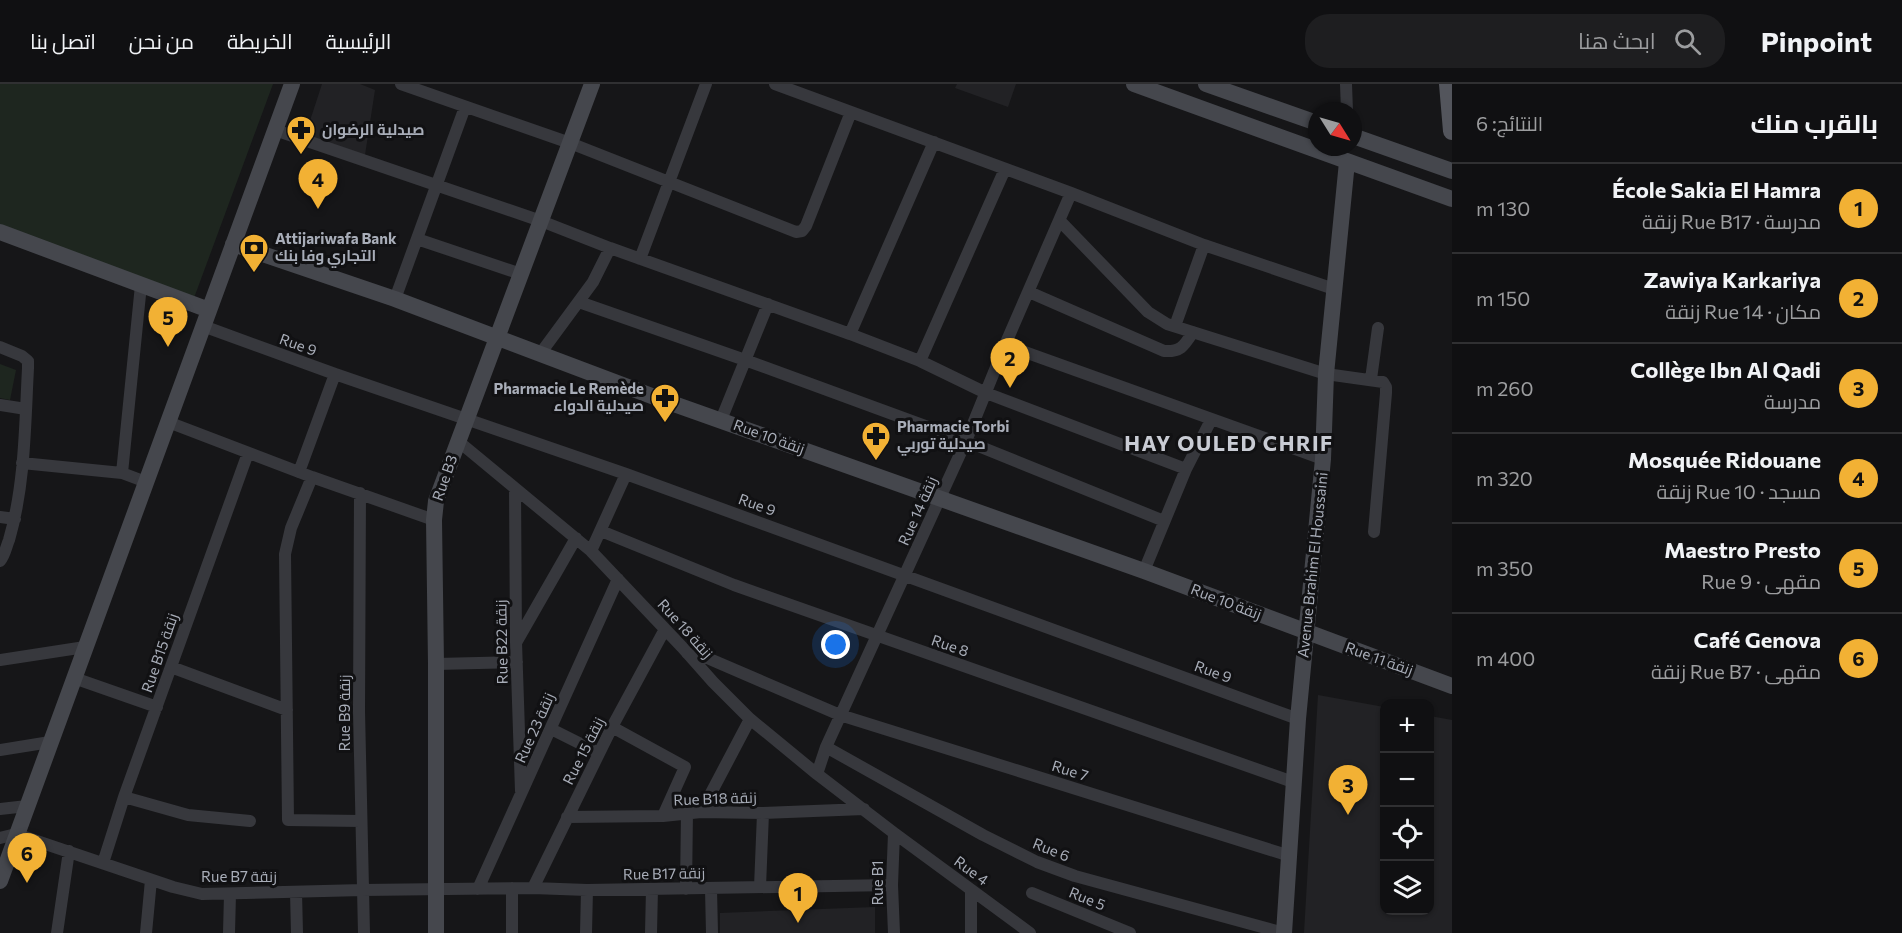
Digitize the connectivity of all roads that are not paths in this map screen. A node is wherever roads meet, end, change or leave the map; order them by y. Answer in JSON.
{"nodes":[{"id":1,"x":292,"y":84,"type":"edge"},
{"id":2,"x":401,"y":84,"type":"edge"},
{"id":3,"x":592,"y":84,"type":"edge"},
{"id":4,"x":706,"y":84,"type":"edge"},
{"id":5,"x":775,"y":84,"type":"edge"},
{"id":6,"x":1134,"y":84,"type":"edge"},
{"id":7,"x":1206,"y":84,"type":"edge"},
{"id":8,"x":1346,"y":84,"type":"edge"},
{"id":9,"x":1448,"y":84,"type":"edge"},
{"id":10,"x":428,"y":88,"type":"edge"},
{"id":11,"x":1347,"y":102,"type":"edge"},
{"id":12,"x":465,"y":107,"type":"junction"},
{"id":13,"x":851,"y":112,"type":"junction"},
{"id":14,"x":1308,"y":120,"type":"edge"},
{"id":15,"x":275,"y":130,"type":"junction"},
{"id":16,"x":1452,"y":131,"type":"edge"},
{"id":17,"x":1362,"y":139,"type":"edge"},
{"id":18,"x":934,"y":142,"type":"junction"},
{"id":19,"x":570,"y":143,"type":"junction"},
{"id":20,"x":1347,"y":162,"type":"junction"},
{"id":21,"x":1005,"y":169,"type":"junction"},
{"id":22,"x":1452,"y":171,"type":"edge"},
{"id":23,"x":669,"y":181,"type":"junction"},
{"id":24,"x":436,"y":185,"type":"junction"},
{"id":25,"x":1071,"y":193,"type":"junction"},
{"id":26,"x":1452,"y":200,"type":"edge"},
{"id":27,"x":541,"y":221,"type":"junction"},
{"id":28,"x":1060,"y":221,"type":"junction"},
{"id":29,"x":0,"y":232,"type":"edge"},
{"id":30,"x":417,"y":239,"type":"junction"},
{"id":31,"x":232,"y":244,"type":"junction"},
{"id":32,"x":1204,"y":245,"type":"junction"},
{"id":33,"x":610,"y":248,"type":"junction"},
{"id":34,"x":640,"y":259,"type":"junction"},
{"id":35,"x":521,"y":274,"type":"junction"},
{"id":36,"x":141,"y":285,"type":"junction"},
{"id":37,"x":1334,"y":289,"type":"junction"},
{"id":38,"x":1029,"y":292,"type":"junction"},
{"id":39,"x":395,"y":299,"type":"junction"},
{"id":40,"x":579,"y":303,"type":"junction"},
{"id":41,"x":768,"y":304,"type":"junction"},
{"id":42,"x":206,"y":318,"type":"junction"},
{"id":43,"x":1175,"y":326,"type":"junction"},
{"id":44,"x":1378,"y":328,"type":"dead end"},
{"id":45,"x":1193,"y":332,"type":"junction"},
{"id":46,"x":850,"y":334,"type":"junction"},
{"id":47,"x":497,"y":337,"type":"junction"},
{"id":48,"x":1005,"y":345,"type":"junction"},
{"id":49,"x":0,"y":347,"type":"edge"},
{"id":50,"x":540,"y":354,"type":"junction"},
{"id":51,"x":745,"y":360,"type":"junction"},
{"id":52,"x":920,"y":361,"type":"junction"},
{"id":53,"x":335,"y":374,"type":"junction"},
{"id":54,"x":1326,"y":374,"type":"junction"},
{"id":55,"x":1371,"y":379,"type":"junction"},
{"id":56,"x":986,"y":393,"type":"junction"},
{"id":57,"x":0,"y":405,"type":"edge"},
{"id":58,"x":26,"y":409,"type":"junction"},
{"id":59,"x":467,"y":418,"type":"junction"},
{"id":60,"x":720,"y":420,"type":"junction"},
{"id":61,"x":1211,"y":420,"type":"junction"},
{"id":62,"x":168,"y":422,"type":"junction"},
{"id":63,"x":458,"y":441,"type":"junction"},
{"id":64,"x":966,"y":441,"type":"junction"},
{"id":65,"x":248,"y":453,"type":"junction"},
{"id":66,"x":1323,"y":459,"type":"junction"},
{"id":67,"x":22,"y":463,"type":"junction"},
{"id":68,"x":1186,"y":469,"type":"junction"},
{"id":69,"x":299,"y":472,"type":"junction"},
{"id":70,"x":122,"y":473,"type":"junction"},
{"id":71,"x":626,"y":474,"type":"junction"},
{"id":72,"x":312,"y":477,"type":"junction"},
{"id":73,"x":146,"y":482,"type":"junction"},
{"id":74,"x":515,"y":488,"type":"junction"},
{"id":75,"x":360,"y":493,"type":"junction"},
{"id":76,"x":940,"y":498,"type":"junction"},
{"id":77,"x":0,"y":517,"type":"edge"},
{"id":78,"x":15,"y":519,"type":"junction"},
{"id":79,"x":434,"y":520,"type":"junction"},
{"id":80,"x":1164,"y":521,"type":"junction"},
{"id":81,"x":601,"y":531,"type":"junction"},
{"id":82,"x":1374,"y":532,"type":"dead end"},
{"id":83,"x":576,"y":538,"type":"junction"},
{"id":84,"x":591,"y":551,"type":"junction"},
{"id":85,"x":0,"y":561,"type":"edge"},
{"id":86,"x":1144,"y":571,"type":"junction"},
{"id":87,"x":905,"y":576,"type":"junction"},
{"id":88,"x":618,"y":579,"type":"junction"},
{"id":89,"x":665,"y":629,"type":"junction"},
{"id":90,"x":1305,"y":632,"type":"junction"},
{"id":91,"x":877,"y":636,"type":"junction"},
{"id":92,"x":516,"y":642,"type":"junction"},
{"id":93,"x":85,"y":647,"type":"junction"},
{"id":94,"x":687,"y":653,"type":"junction"},
{"id":95,"x":0,"y":660,"type":"edge"},
{"id":96,"x":516,"y":662,"type":"junction"},
{"id":97,"x":436,"y":664,"type":"junction"},
{"id":98,"x":171,"y":667,"type":"junction"},
{"id":99,"x":74,"y":678,"type":"junction"},
{"id":100,"x":1452,"y":686,"type":"edge"},
{"id":101,"x":157,"y":707,"type":"junction"},
{"id":102,"x":287,"y":710,"type":"junction"},
{"id":103,"x":840,"y":715,"type":"junction"},
{"id":104,"x":750,"y":719,"type":"junction"},
{"id":105,"x":1298,"y":719,"type":"junction"},
{"id":106,"x":612,"y":728,"type":"junction"},
{"id":107,"x":551,"y":729,"type":"junction"},
{"id":108,"x":50,"y":742,"type":"junction"},
{"id":109,"x":826,"y":747,"type":"junction"},
{"id":110,"x":0,"y":750,"type":"edge"},
{"id":111,"x":599,"y":753,"type":"junction"},
{"id":112,"x":817,"y":774,"type":"junction"},
{"id":113,"x":1293,"y":782,"type":"junction"},
{"id":114,"x":521,"y":795,"type":"junction"},
{"id":115,"x":124,"y":797,"type":"junction"},
{"id":116,"x":27,"y":806,"type":"junction"},
{"id":117,"x":0,"y":809,"type":"edge"},
{"id":118,"x":864,"y":809,"type":"junction"},
{"id":119,"x":687,"y":812,"type":"junction"},
{"id":120,"x":701,"y":812,"type":"junction"},
{"id":121,"x":763,"y":813,"type":"junction"},
{"id":122,"x":663,"y":816,"type":"junction"},
{"id":123,"x":567,"y":817,"type":"junction"},
{"id":124,"x":250,"y":821,"type":"dead end"},
{"id":125,"x":361,"y":821,"type":"junction"},
{"id":126,"x":894,"y":833,"type":"junction"},
{"id":127,"x":8,"y":836,"type":"edge"},
{"id":128,"x":69,"y":851,"type":"junction"},
{"id":129,"x":1290,"y":856,"type":"junction"},
{"id":130,"x":103,"y":863,"type":"junction"},
{"id":131,"x":0,"y":880,"type":"edge"},
{"id":132,"x":151,"y":880,"type":"junction"},
{"id":133,"x":892,"y":885,"type":"junction"},
{"id":134,"x":760,"y":887,"type":"junction"},
{"id":135,"x":512,"y":888,"type":"junction"},
{"id":136,"x":533,"y":888,"type":"junction"},
{"id":137,"x":435,"y":889,"type":"junction"},
{"id":138,"x":477,"y":889,"type":"junction"},
{"id":139,"x":686,"y":889,"type":"junction"},
{"id":140,"x":711,"y":889,"type":"junction"},
{"id":141,"x":363,"y":890,"type":"junction"},
{"id":142,"x":587,"y":890,"type":"junction"},
{"id":143,"x":652,"y":890,"type":"junction"},
{"id":144,"x":971,"y":890,"type":"junction"},
{"id":145,"x":296,"y":892,"type":"junction"},
{"id":146,"x":1032,"y":893,"type":"dead end"},
{"id":147,"x":230,"y":894,"type":"junction"},
{"id":148,"x":57,"y":933,"type":"edge"},
{"id":149,"x":146,"y":933,"type":"edge"},
{"id":150,"x":229,"y":933,"type":"edge"},
{"id":151,"x":297,"y":933,"type":"edge"},
{"id":152,"x":364,"y":933,"type":"edge"},
{"id":153,"x":436,"y":933,"type":"edge"},
{"id":154,"x":512,"y":933,"type":"edge"},
{"id":155,"x":586,"y":933,"type":"edge"},
{"id":156,"x":651,"y":933,"type":"edge"},
{"id":157,"x":712,"y":933,"type":"edge"},
{"id":158,"x":894,"y":933,"type":"edge"},
{"id":159,"x":971,"y":933,"type":"edge"},
{"id":160,"x":1030,"y":933,"type":"edge"},
{"id":161,"x":1130,"y":933,"type":"edge"},
{"id":162,"x":1284,"y":933,"type":"edge"}],
"edges":[{"from":1,"to":15,"type":"street"},
{"from":2,"to":10,"type":"street"},
{"from":3,"to":19,"type":"street","name":"Rue B3"},
{"from":4,"to":23,"type":"street"},
{"from":5,"to":13,"type":"street"},
{"from":6,"to":20,"type":"street"},
{"from":7,"to":14,"type":"street"},
{"from":8,"to":11,"type":"street"},
{"from":9,"to":16,"type":"main road"},
{"from":10,"to":12,"type":"street"},
{"from":12,"to":19,"type":"street"},
{"from":12,"to":24,"type":"street"},
{"from":13,"to":18,"type":"street"},
{"from":13,"to":23,"type":"street"},
{"from":15,"to":24,"type":"street"},
{"from":15,"to":31,"type":"street"},
{"from":17,"to":22,"type":"street"},
{"from":18,"to":21,"type":"street"},
{"from":18,"to":46,"type":"street"},
{"from":19,"to":23,"type":"street"},
{"from":19,"to":27,"type":"street","name":"Rue B3"},
{"from":20,"to":26,"type":"street"},
{"from":20,"to":37,"type":"street","name":"Avenue Brahim El Houssaini"},
{"from":21,"to":25,"type":"street"},
{"from":21,"to":52,"type":"street"},
{"from":23,"to":34,"type":"street"},
{"from":24,"to":27,"type":"street"},
{"from":24,"to":30,"type":"street"},
{"from":25,"to":28,"type":"street","name":"Rue 14 زنقة"},
{"from":25,"to":32,"type":"street"},
{"from":27,"to":33,"type":"street"},
{"from":27,"to":35,"type":"street","name":"Rue B3"},
{"from":28,"to":38,"type":"street","name":"Rue 14 زنقة"},
{"from":28,"to":43,"type":"street"},
{"from":29,"to":36,"type":"street"},
{"from":30,"to":35,"type":"street"},
{"from":30,"to":39,"type":"street"},
{"from":31,"to":39,"type":"street","name":"Rue 10 زنقة"},
{"from":31,"to":42,"type":"street"},
{"from":32,"to":37,"type":"street"},
{"from":32,"to":43,"type":"street"},
{"from":33,"to":34,"type":"street"},
{"from":33,"to":40,"type":"street"},
{"from":34,"to":41,"type":"street"},
{"from":35,"to":47,"type":"street","name":"Rue B3"},
{"from":36,"to":42,"type":"street"},
{"from":36,"to":70,"type":"street"},
{"from":37,"to":54,"type":"street","name":"Avenue Brahim El Houssaini"},
{"from":38,"to":45,"type":"street"},
{"from":38,"to":48,"type":"street","name":"Rue 14 زنقة"},
{"from":39,"to":47,"type":"street","name":"Rue 10 زنقة"},
{"from":40,"to":50,"type":"street"},
{"from":40,"to":51,"type":"street"},
{"from":41,"to":46,"type":"street"},
{"from":41,"to":51,"type":"street"},
{"from":42,"to":53,"type":"street","name":"Rue 9"},
{"from":42,"to":62,"type":"street"},
{"from":43,"to":45,"type":"street"},
{"from":44,"to":55,"type":"street"},
{"from":45,"to":54,"type":"street"},
{"from":46,"to":52,"type":"street"},
{"from":47,"to":50,"type":"street","name":"Rue 10 زنقة"},
{"from":47,"to":59,"type":"street","name":"Rue B3"},
{"from":48,"to":56,"type":"street","name":"Rue 14 زنقة"},
{"from":48,"to":61,"type":"street"},
{"from":49,"to":58,"type":"street"},
{"from":50,"to":60,"type":"street","name":"Rue 10 زنقة"},
{"from":51,"to":60,"type":"street"},
{"from":51,"to":64,"type":"street"},
{"from":52,"to":56,"type":"street"},
{"from":53,"to":59,"type":"street","name":"Rue 9"},
{"from":53,"to":69,"type":"street"},
{"from":54,"to":55,"type":"street"},
{"from":54,"to":66,"type":"street","name":"Avenue Brahim El Houssaini"},
{"from":55,"to":82,"type":"street"},
{"from":56,"to":64,"type":"street","name":"Rue 14 زنقة"},
{"from":56,"to":68,"type":"street"},
{"from":57,"to":58,"type":"street"},
{"from":58,"to":67,"type":"street"},
{"from":59,"to":63,"type":"street","name":"Rue B3"},
{"from":59,"to":71,"type":"street","name":"Rue 9"},
{"from":60,"to":76,"type":"street","name":"Rue 10 زنقة"},
{"from":61,"to":66,"type":"street"},
{"from":61,"to":68,"type":"street"},
{"from":62,"to":65,"type":"street"},
{"from":62,"to":73,"type":"street"},
{"from":63,"to":74,"type":"street","name":"Rue 18 زنقة"},
{"from":63,"to":79,"type":"street","name":"Rue B3"},
{"from":64,"to":76,"type":"street","name":"Rue 14 زنقة"},
{"from":64,"to":80,"type":"street"},
{"from":65,"to":69,"type":"street"},
{"from":65,"to":98,"type":"street","name":"Rue B15 زنقة"},
{"from":66,"to":90,"type":"street","name":"Avenue Brahim El Houssaini"},
{"from":67,"to":70,"type":"street"},
{"from":67,"to":78,"type":"street"},
{"from":68,"to":80,"type":"street"},
{"from":69,"to":72,"type":"street"},
{"from":70,"to":73,"type":"street"},
{"from":71,"to":81,"type":"street"},
{"from":71,"to":87,"type":"street","name":"Rue 9"},
{"from":72,"to":75,"type":"street"},
{"from":72,"to":102,"type":"street"},
{"from":73,"to":93,"type":"street"},
{"from":74,"to":83,"type":"street","name":"Rue 18 زنقة"},
{"from":74,"to":92,"type":"street","name":"Rue B22 زنقة"},
{"from":75,"to":79,"type":"street"},
{"from":75,"to":125,"type":"street","name":"Rue B9 زنقة"},
{"from":76,"to":86,"type":"street","name":"Rue 10 زنقة"},
{"from":76,"to":87,"type":"street","name":"Rue 14 زنقة"},
{"from":77,"to":78,"type":"street"},
{"from":78,"to":85,"type":"street"},
{"from":79,"to":97,"type":"street","name":"Rue B3"},
{"from":80,"to":86,"type":"street"},
{"from":81,"to":84,"type":"street"},
{"from":81,"to":91,"type":"street","name":"Rue 8"},
{"from":83,"to":84,"type":"street","name":"Rue 18 زنقة"},
{"from":83,"to":92,"type":"street"},
{"from":84,"to":88,"type":"street","name":"Rue 18 زنقة"},
{"from":86,"to":90,"type":"street","name":"Rue 10 زنقة"},
{"from":87,"to":91,"type":"street","name":"Rue 14 زنقة"},
{"from":87,"to":105,"type":"street","name":"Rue 9"},
{"from":88,"to":89,"type":"street","name":"Rue 18 زنقة"},
{"from":88,"to":107,"type":"street","name":"Rue 23 زنقة"},
{"from":89,"to":94,"type":"street","name":"Rue 18 زنقة"},
{"from":89,"to":106,"type":"street","name":"Rue 15 زنقة"},
{"from":90,"to":100,"type":"street","name":"Rue 11 زنقة"},
{"from":90,"to":105,"type":"street","name":"Avenue Brahim El Houssaini"},
{"from":91,"to":103,"type":"street","name":"Rue 14 زنقة"},
{"from":91,"to":113,"type":"street","name":"Rue 8"},
{"from":92,"to":96,"type":"street","name":"Rue B22 زنقة"},
{"from":93,"to":95,"type":"street"},
{"from":93,"to":99,"type":"street"},
{"from":94,"to":103,"type":"street","name":"Rue 7"},
{"from":94,"to":104,"type":"street","name":"Rue 18 زنقة"},
{"from":96,"to":97,"type":"street"},
{"from":96,"to":114,"type":"street","name":"Rue B22 زنقة"},
{"from":97,"to":137,"type":"street","name":"Rue B3"},
{"from":98,"to":101,"type":"street","name":"Rue B15 زنقة"},
{"from":98,"to":102,"type":"street"},
{"from":99,"to":101,"type":"street"},
{"from":99,"to":108,"type":"street"},
{"from":101,"to":115,"type":"street","name":"Rue B15 زنقة"},
{"from":102,"to":125,"type":"street"},
{"from":103,"to":109,"type":"street","name":"Rue 14 زنقة"},
{"from":103,"to":129,"type":"street","name":"Rue 7"},
{"from":104,"to":112,"type":"street","name":"Rue 18 زنقة"},
{"from":104,"to":120,"type":"street"},
{"from":105,"to":113,"type":"street","name":"Avenue Brahim El Houssaini"},
{"from":106,"to":111,"type":"street","name":"Rue 15 زنقة"},
{"from":106,"to":122,"type":"street"},
{"from":107,"to":111,"type":"street"},
{"from":107,"to":114,"type":"street","name":"Rue 23 زنقة"},
{"from":108,"to":110,"type":"street"},
{"from":108,"to":116,"type":"street"},
{"from":109,"to":112,"type":"street","name":"Rue 14 زنقة"},
{"from":109,"to":162,"type":"street","name":"Rue 6"},
{"from":111,"to":123,"type":"street","name":"Rue 15 زنقة"},
{"from":112,"to":118,"type":"street","name":"Rue 18 زنقة"},
{"from":113,"to":129,"type":"street","name":"Avenue Brahim El Houssaini"},
{"from":114,"to":138,"type":"street","name":"Rue 23 زنقة"},
{"from":115,"to":124,"type":"street"},
{"from":115,"to":130,"type":"street","name":"Rue B15 زنقة"},
{"from":116,"to":117,"type":"street"},
{"from":116,"to":127,"type":"street"},
{"from":118,"to":121,"type":"street","name":"Rue B18 زنقة"},
{"from":118,"to":126,"type":"street","name":"Rue 18 زنقة"},
{"from":119,"to":120,"type":"street","name":"Rue B18 زنقة"},
{"from":119,"to":122,"type":"street","name":"Rue B18 زنقة"},
{"from":119,"to":139,"type":"street"},
{"from":120,"to":121,"type":"street","name":"Rue B18 زنقة"},
{"from":121,"to":134,"type":"street"},
{"from":122,"to":123,"type":"street","name":"Rue B18 زنقة"},
{"from":123,"to":136,"type":"street","name":"Rue 15 زنقة"},
{"from":125,"to":141,"type":"street","name":"Rue B9 زنقة"},
{"from":126,"to":133,"type":"street","name":"Rue B1"},
{"from":126,"to":144,"type":"street","name":"Rue 4"},
{"from":127,"to":128,"type":"street","name":"Rue B7 زنقة"},
{"from":127,"to":131,"type":"street"},
{"from":128,"to":130,"type":"street","name":"Rue B7 زنقة"},
{"from":128,"to":148,"type":"street"},
{"from":129,"to":162,"type":"street","name":"Avenue Brahim El Houssaini"},
{"from":130,"to":132,"type":"street","name":"Rue B7 زنقة"},
{"from":132,"to":147,"type":"street","name":"Rue B7 زنقة"},
{"from":132,"to":149,"type":"street"},
{"from":133,"to":134,"type":"street","name":"Rue B17 زنقة"},
{"from":133,"to":158,"type":"street","name":"Rue B1"},
{"from":134,"to":140,"type":"street","name":"Rue B17 زنقة"},
{"from":135,"to":136,"type":"street","name":"Rue B17 زنقة"},
{"from":135,"to":138,"type":"street","name":"Rue B17 زنقة"},
{"from":135,"to":154,"type":"street"},
{"from":136,"to":142,"type":"street","name":"Rue B17 زنقة"},
{"from":137,"to":138,"type":"street","name":"Rue B17 زنقة"},
{"from":137,"to":141,"type":"street","name":"Rue B7 زنقة"},
{"from":137,"to":153,"type":"street","name":"Rue B3"},
{"from":139,"to":140,"type":"street","name":"Rue B17 زنقة"},
{"from":139,"to":143,"type":"street","name":"Rue B17 زنقة"},
{"from":140,"to":157,"type":"street"},
{"from":141,"to":145,"type":"street","name":"Rue B7 زنقة"},
{"from":141,"to":152,"type":"street","name":"Rue B9 زنقة"},
{"from":142,"to":143,"type":"street","name":"Rue B17 زنقة"},
{"from":142,"to":155,"type":"street"},
{"from":143,"to":156,"type":"street"},
{"from":144,"to":159,"type":"street"},
{"from":144,"to":160,"type":"street","name":"Rue 4"},
{"from":145,"to":147,"type":"street","name":"Rue B7 زنقة"},
{"from":145,"to":151,"type":"street"},
{"from":146,"to":161,"type":"street","name":"Rue 5"},
{"from":147,"to":150,"type":"street"}]}
